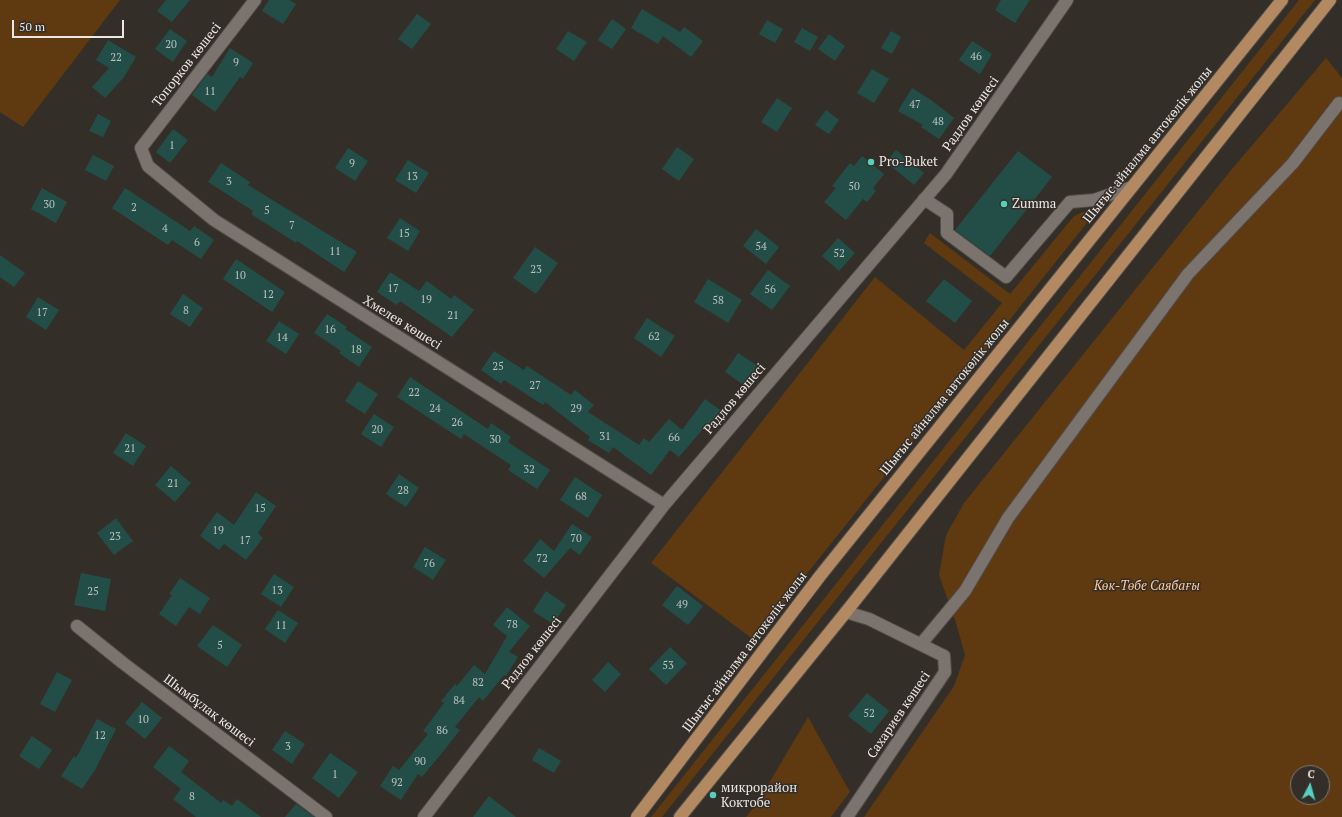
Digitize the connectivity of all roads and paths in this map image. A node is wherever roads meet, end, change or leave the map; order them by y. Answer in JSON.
{"nodes":[{"id":1,"x":255,"y":0,"type":"edge"},
{"id":2,"x":1067,"y":0,"type":"edge"},
{"id":3,"x":1282,"y":0,"type":"edge"},
{"id":4,"x":1330,"y":0,"type":"edge"},
{"id":5,"x":1339,"y":103,"type":"dead end"},
{"id":6,"x":141,"y":148,"type":"joint"},
{"id":7,"x":1132,"y":187,"type":"junction"},
{"id":8,"x":924,"y":199,"type":"junction"},
{"id":9,"x":664,"y":505,"type":"junction"},
{"id":10,"x":846,"y":612,"type":"junction"},
{"id":11,"x":77,"y":626,"type":"dead end"},
{"id":12,"x":921,"y":644,"type":"junction"},
{"id":13,"x":326,"y":817,"type":"edge"},
{"id":14,"x":424,"y":817,"type":"edge"},
{"id":15,"x":637,"y":817,"type":"edge"},
{"id":16,"x":680,"y":817,"type":"edge"},
{"id":17,"x":847,"y":817,"type":"edge"}],
"edges":[{"from":1,"to":6,"type":"street","name":"Топорков көшесі"},
{"from":2,"to":8,"type":"street","name":"Радлов көшесі"},
{"from":3,"to":7,"type":"main road","name":"Шығыс айналма автокөлік жолы"},
{"from":4,"to":10,"type":"main road"},
{"from":5,"to":12,"type":"street"},
{"from":6,"to":9,"type":"street","name":"Хмелев көшесі"},
{"from":7,"to":8,"type":"street"},
{"from":7,"to":15,"type":"main road","name":"Шығыс айналма автокөлік жолы"},
{"from":8,"to":9,"type":"street","name":"Радлов көшесі"},
{"from":9,"to":14,"type":"street","name":"Радлов көшесі"},
{"from":10,"to":12,"type":"street","name":"Сахариев көшесі"},
{"from":10,"to":16,"type":"main road"},
{"from":11,"to":13,"type":"street","name":"Шымбұлақ көшесі"},
{"from":12,"to":17,"type":"street","name":"Сахариев көшесі"}]}
